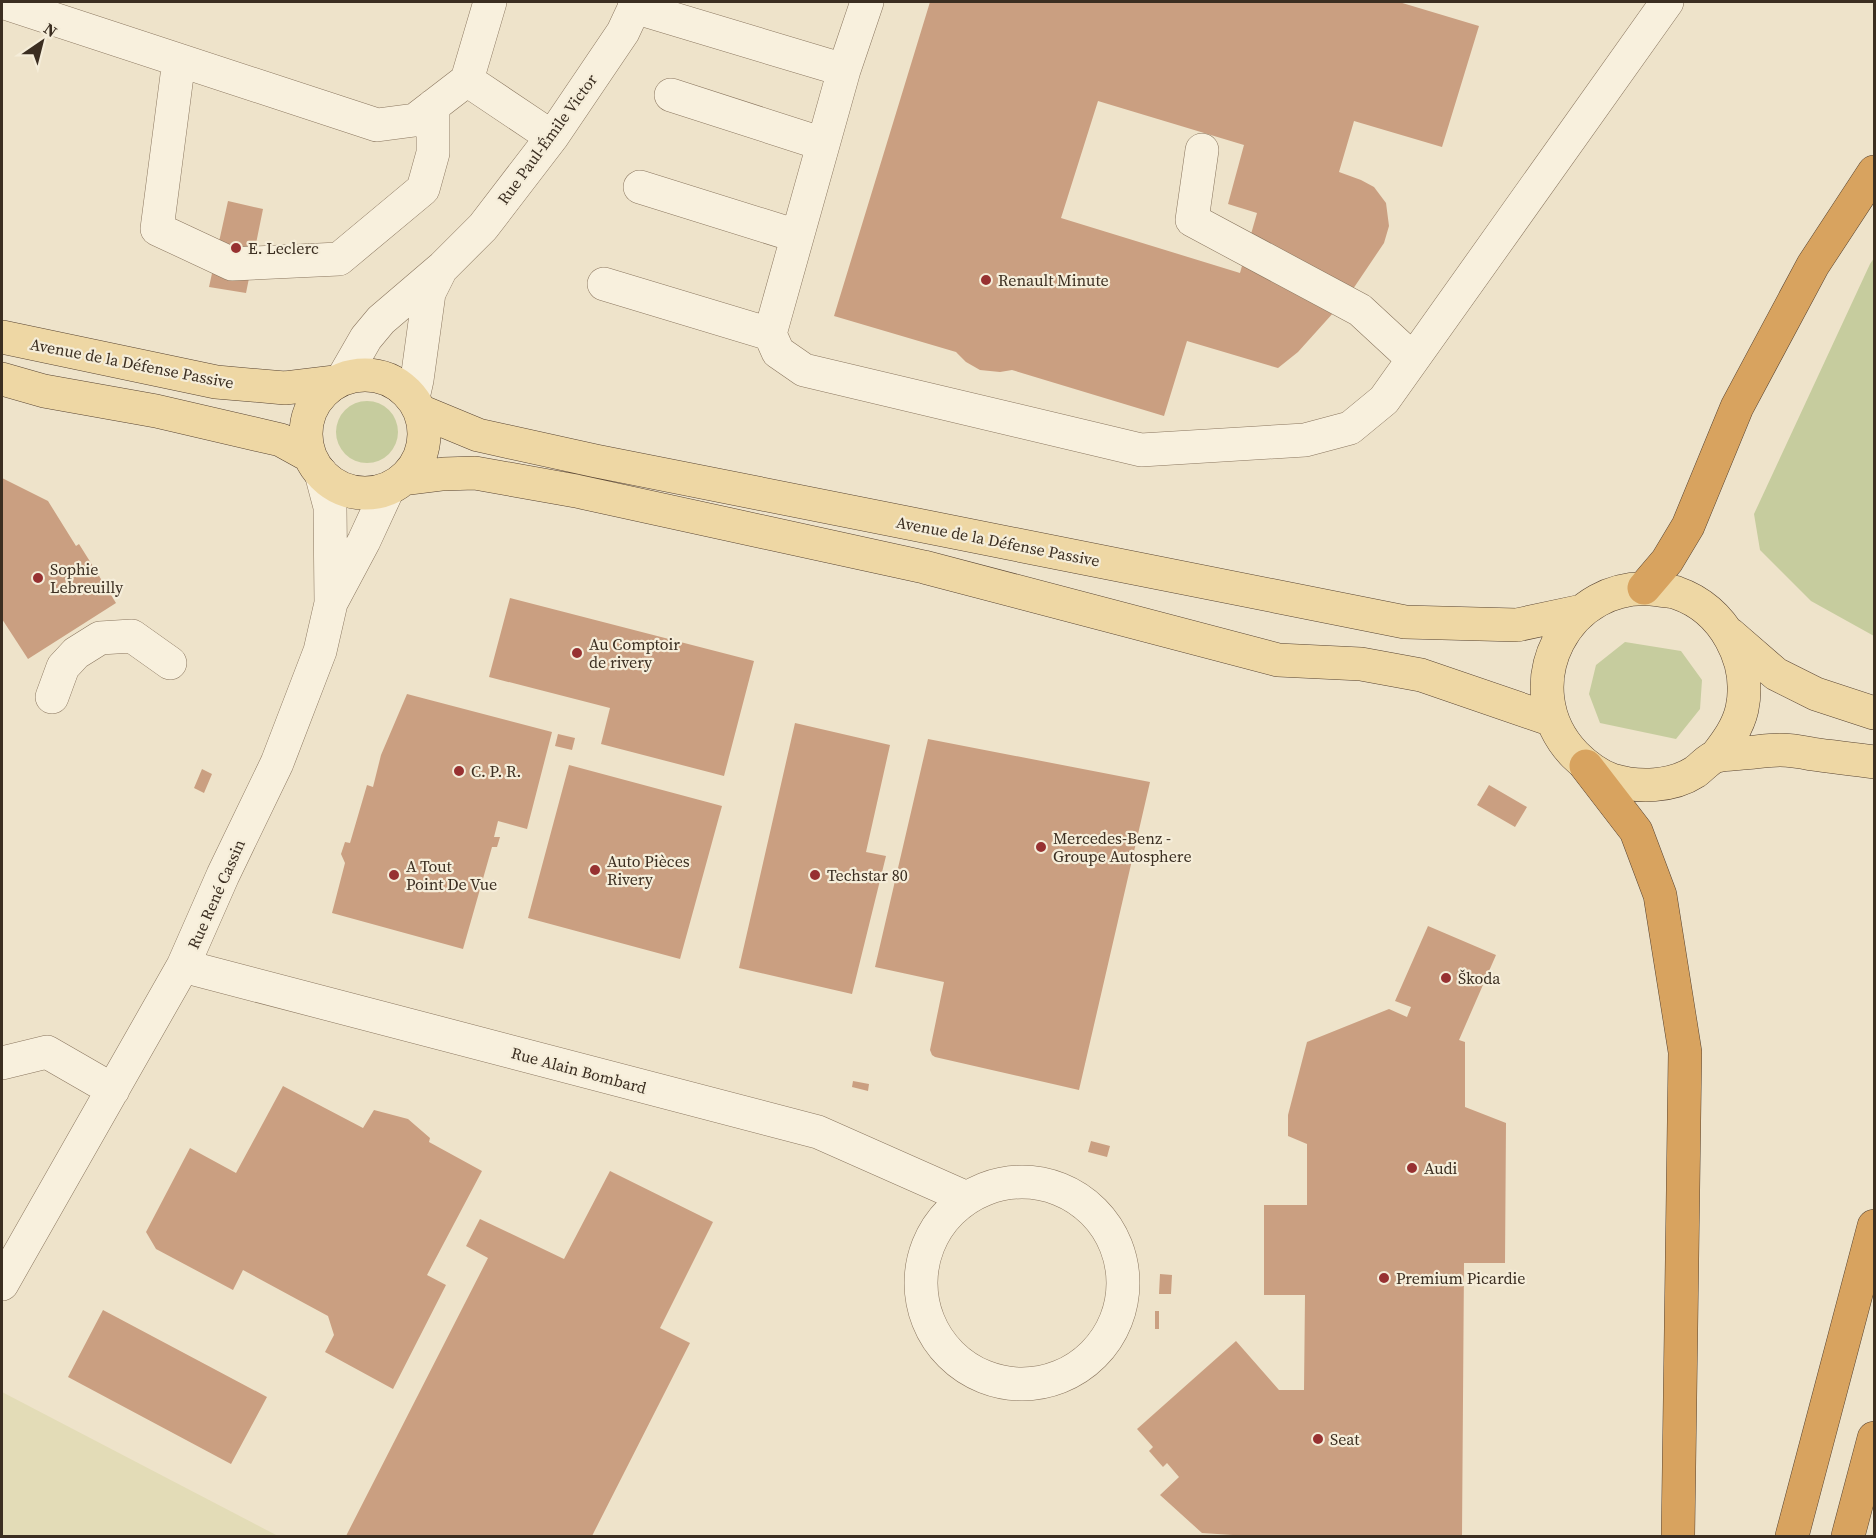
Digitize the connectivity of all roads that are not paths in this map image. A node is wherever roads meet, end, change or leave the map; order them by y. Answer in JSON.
{"nodes":[{"id":1,"x":2,"y":2,"type":"edge"},
{"id":2,"x":490,"y":2,"type":"edge"},
{"id":3,"x":867,"y":2,"type":"edge"},
{"id":4,"x":1667,"y":2,"type":"edge"},
{"id":5,"x":635,"y":4,"type":"edge"},
{"id":6,"x":179,"y":60,"type":"junction"},
{"id":7,"x":844,"y":70,"type":"junction"},
{"id":8,"x":467,"y":80,"type":"junction"},
{"id":9,"x":671,"y":95,"type":"dead end"},
{"id":10,"x":433,"y":106,"type":"junction"},
{"id":11,"x":552,"y":137,"type":"junction"},
{"id":12,"x":823,"y":144,"type":"junction"},
{"id":13,"x":1202,"y":150,"type":"dead end"},
{"id":14,"x":1875,"y":172,"type":"edge"},
{"id":15,"x":640,"y":187,"type":"dead end"},
{"id":16,"x":797,"y":236,"type":"junction"},
{"id":17,"x":443,"y":267,"type":"junction"},
{"id":18,"x":604,"y":284,"type":"dead end"},
{"id":19,"x":770,"y":334,"type":"junction"},
{"id":20,"x":2,"y":338,"type":"edge"},
{"id":21,"x":1413,"y":359,"type":"junction"},
{"id":22,"x":2,"y":379,"type":"edge"},
{"id":23,"x":339,"y":380,"type":"junction"},
{"id":24,"x":416,"y":404,"type":"junction"},
{"id":25,"x":316,"y":465,"type":"junction"},
{"id":26,"x":396,"y":484,"type":"junction"},
{"id":27,"x":1644,"y":588,"type":"junction"},
{"id":28,"x":331,"y":603,"type":"junction"},
{"id":29,"x":1582,"y":611,"type":"junction"},
{"id":30,"x":1728,"y":632,"type":"junction"},
{"id":31,"x":170,"y":663,"type":"dead end"},
{"id":32,"x":52,"y":698,"type":"dead end"},
{"id":33,"x":1875,"y":713,"type":"edge"},
{"id":34,"x":1552,"y":720,"type":"junction"},
{"id":35,"x":1716,"y":756,"type":"junction"},
{"id":36,"x":1875,"y":762,"type":"edge"},
{"id":37,"x":1586,"y":766,"type":"junction"},
{"id":38,"x":183,"y":966,"type":"junction"},
{"id":39,"x":2,"y":1063,"type":"edge"},
{"id":40,"x":113,"y":1090,"type":"junction"},
{"id":41,"x":966,"y":1198,"type":"junction"},
{"id":42,"x":1875,"y":1226,"type":"edge"},
{"id":43,"x":2,"y":1284,"type":"edge"},
{"id":44,"x":1875,"y":1438,"type":"edge"},
{"id":45,"x":1678,"y":1536,"type":"edge"},
{"id":46,"x":1792,"y":1536,"type":"edge"},
{"id":47,"x":1848,"y":1536,"type":"edge"}],
"edges":[{"from":1,"to":6,"type":"street"},
{"from":2,"to":8,"type":"street"},
{"from":3,"to":7,"type":"street"},
{"from":4,"to":21,"type":"street"},
{"from":5,"to":7,"type":"street"},
{"from":5,"to":11,"type":"street","name":"Rue Paul-Émile Victor"},
{"from":6,"to":10,"type":"street"},
{"from":6,"to":10,"type":"street"},
{"from":7,"to":12,"type":"street"},
{"from":8,"to":10,"type":"street"},
{"from":8,"to":11,"type":"street"},
{"from":9,"to":12,"type":"street"},
{"from":11,"to":17,"type":"street","name":"Rue Paul-Émile Victor"},
{"from":12,"to":16,"type":"street"},
{"from":13,"to":21,"type":"street"},
{"from":14,"to":27,"type":"highway"},
{"from":15,"to":16,"type":"street"},
{"from":16,"to":19,"type":"street"},
{"from":17,"to":23,"type":"street","name":"Rue Paul-Émile Victor"},
{"from":17,"to":24,"type":"street","name":"Rue Paul-Émile Victor"},
{"from":18,"to":19,"type":"street"},
{"from":19,"to":21,"type":"street"},
{"from":20,"to":23,"type":"main road","name":"Avenue de la Défense Passive"},
{"from":22,"to":25,"type":"main road"},
{"from":23,"to":24,"type":"main road"},
{"from":23,"to":25,"type":"main road"},
{"from":24,"to":26,"type":"main road"},
{"from":24,"to":29,"type":"main road","name":"Avenue de la Défense Passive"},
{"from":25,"to":26,"type":"main road"},
{"from":25,"to":28,"type":"street","name":"Rue René Cassin"},
{"from":26,"to":28,"type":"street"},
{"from":26,"to":34,"type":"main road"},
{"from":27,"to":29,"type":"main road"},
{"from":27,"to":30,"type":"main road"},
{"from":28,"to":38,"type":"street","name":"Rue René Cassin"},
{"from":29,"to":34,"type":"main road"},
{"from":30,"to":33,"type":"main road"},
{"from":30,"to":35,"type":"main road"},
{"from":31,"to":32,"type":"street"},
{"from":34,"to":37,"type":"main road"},
{"from":35,"to":36,"type":"main road"},
{"from":35,"to":37,"type":"main road"},
{"from":37,"to":45,"type":"highway"},
{"from":38,"to":40,"type":"street","name":"Rue René Cassin"},
{"from":38,"to":41,"type":"street","name":"Rue Alain Bombard"},
{"from":39,"to":40,"type":"street"},
{"from":40,"to":43,"type":"street","name":"Rue René Cassin"},
{"from":41,"to":41,"type":"street"},
{"from":42,"to":46,"type":"highway"},
{"from":44,"to":47,"type":"highway"}]}
